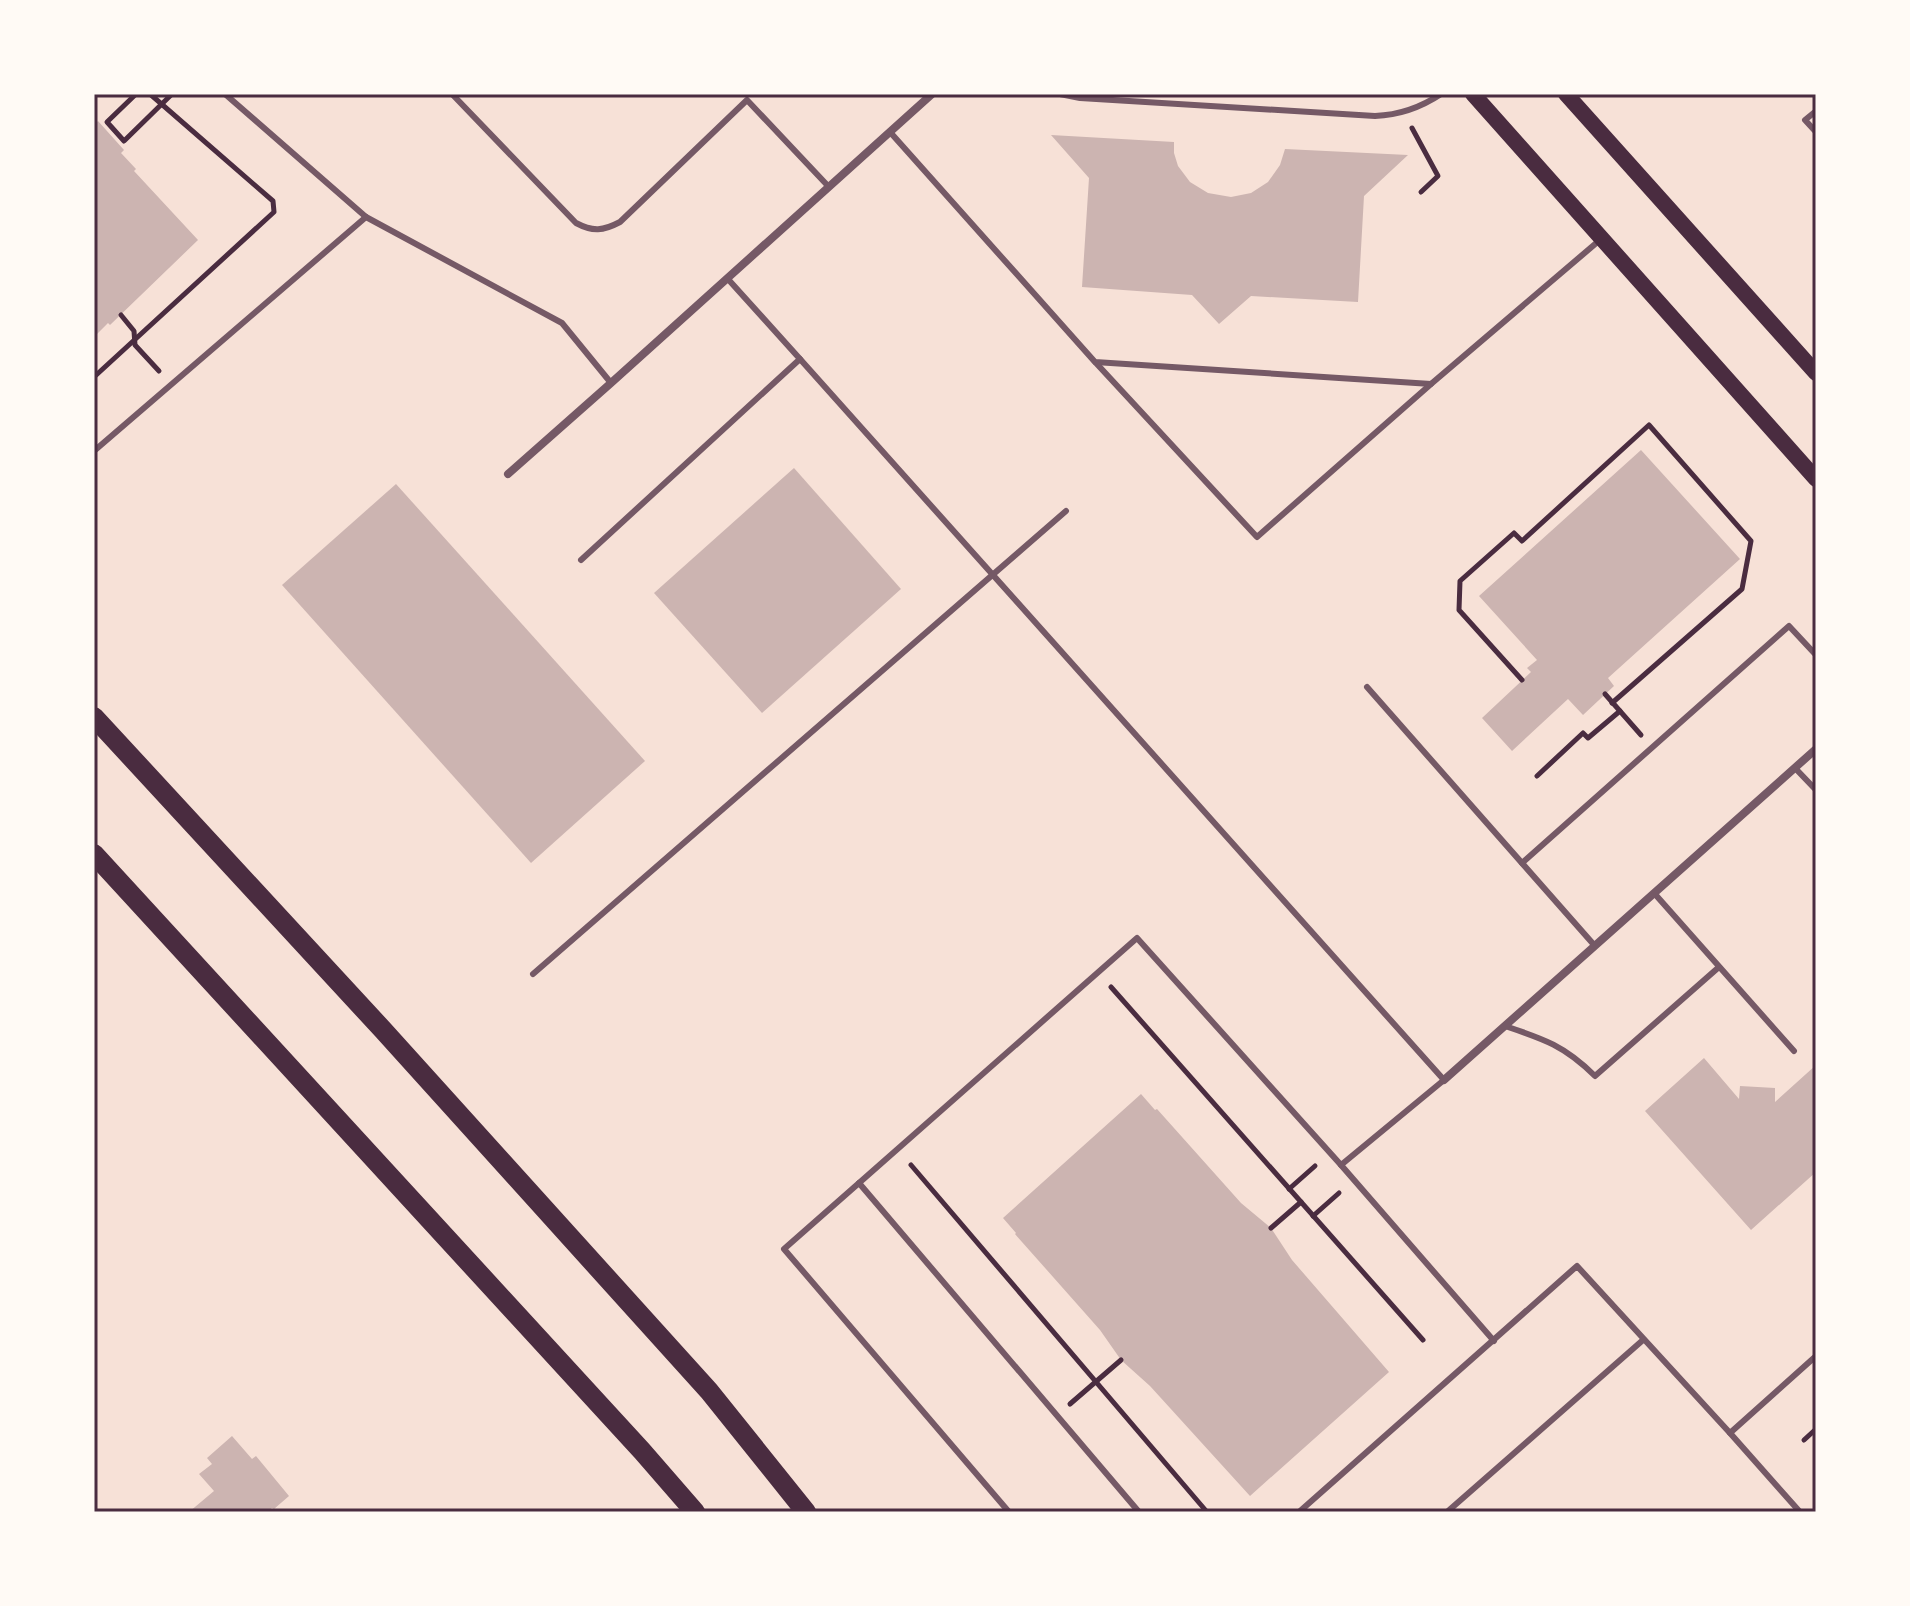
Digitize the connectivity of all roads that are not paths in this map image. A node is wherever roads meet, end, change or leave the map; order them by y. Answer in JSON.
{"nodes":[{"id":1,"x":225,"y":94,"type":"edge"},
{"id":2,"x":452,"y":94,"type":"edge"},
{"id":3,"x":932,"y":94,"type":"edge"},
{"id":4,"x":1060,"y":94,"type":"edge"},
{"id":5,"x":1441,"y":94,"type":"edge"},
{"id":6,"x":1473,"y":94,"type":"edge"},
{"id":7,"x":1566,"y":94,"type":"edge"},
{"id":8,"x":744,"y":97,"type":"edge"},
{"id":9,"x":1816,"y":111,"type":"edge"},
{"id":10,"x":890,"y":132,"type":"junction"},
{"id":11,"x":1816,"y":132,"type":"edge"},
{"id":12,"x":829,"y":187,"type":"junction"},
{"id":13,"x":366,"y":217,"type":"junction"},
{"id":14,"x":1602,"y":238,"type":"junction"},
{"id":15,"x":727,"y":278,"type":"junction"},
{"id":16,"x":800,"y":359,"type":"junction"},
{"id":17,"x":1095,"y":362,"type":"junction"},
{"id":18,"x":1816,"y":373,"type":"edge"},
{"id":19,"x":611,"y":383,"type":"junction"},
{"id":20,"x":1431,"y":384,"type":"junction"},
{"id":21,"x":94,"y":451,"type":"edge"},
{"id":22,"x":508,"y":474,"type":"dead end"},
{"id":23,"x":1816,"y":479,"type":"edge"},
{"id":24,"x":1066,"y":511,"type":"dead end"},
{"id":25,"x":581,"y":560,"type":"dead end"},
{"id":26,"x":992,"y":575,"type":"junction"},
{"id":27,"x":1816,"y":655,"type":"edge"},
{"id":28,"x":1367,"y":687,"type":"dead end"},
{"id":29,"x":94,"y":717,"type":"edge"},
{"id":30,"x":1816,"y":749,"type":"edge"},
{"id":31,"x":1795,"y":768,"type":"junction"},
{"id":32,"x":1816,"y":790,"type":"edge"},
{"id":33,"x":94,"y":854,"type":"edge"},
{"id":34,"x":1522,"y":863,"type":"junction"},
{"id":35,"x":1654,"y":893,"type":"junction"},
{"id":36,"x":1595,"y":946,"type":"junction"},
{"id":37,"x":1719,"y":967,"type":"junction"},
{"id":38,"x":533,"y":974,"type":"dead end"},
{"id":39,"x":1505,"y":1026,"type":"junction"},
{"id":40,"x":1794,"y":1051,"type":"dead end"},
{"id":41,"x":1444,"y":1080,"type":"junction"},
{"id":42,"x":1341,"y":1165,"type":"junction"},
{"id":43,"x":859,"y":1183,"type":"junction"},
{"id":44,"x":1643,"y":1340,"type":"junction"},
{"id":45,"x":1494,"y":1341,"type":"junction"},
{"id":46,"x":1816,"y":1356,"type":"edge"},
{"id":47,"x":1730,"y":1433,"type":"junction"},
{"id":48,"x":695,"y":1512,"type":"edge"},
{"id":49,"x":806,"y":1512,"type":"edge"},
{"id":50,"x":1009,"y":1512,"type":"edge"},
{"id":51,"x":1139,"y":1512,"type":"edge"},
{"id":52,"x":1299,"y":1512,"type":"edge"},
{"id":53,"x":1447,"y":1512,"type":"edge"},
{"id":54,"x":1800,"y":1512,"type":"edge"}],
"edges":[{"from":1,"to":13,"type":"lane"},
{"from":2,"to":8,"type":"lane"},
{"from":3,"to":10,"type":"street"},
{"from":4,"to":5,"type":"lane"},
{"from":6,"to":14,"type":"main road"},
{"from":7,"to":18,"type":"main road"},
{"from":8,"to":12,"type":"lane"},
{"from":9,"to":11,"type":"lane"},
{"from":10,"to":12,"type":"street"},
{"from":10,"to":17,"type":"lane"},
{"from":12,"to":15,"type":"street"},
{"from":13,"to":19,"type":"lane"},
{"from":13,"to":21,"type":"lane"},
{"from":14,"to":20,"type":"lane"},
{"from":14,"to":23,"type":"main road"},
{"from":15,"to":16,"type":"lane"},
{"from":15,"to":19,"type":"street"},
{"from":16,"to":25,"type":"lane"},
{"from":16,"to":26,"type":"lane"},
{"from":17,"to":20,"type":"lane"},
{"from":17,"to":20,"type":"lane"},
{"from":19,"to":22,"type":"street"},
{"from":24,"to":26,"type":"lane"},
{"from":26,"to":38,"type":"lane"},
{"from":26,"to":41,"type":"lane"},
{"from":27,"to":34,"type":"lane"},
{"from":28,"to":34,"type":"lane"},
{"from":29,"to":49,"type":"main road"},
{"from":30,"to":31,"type":"street"},
{"from":31,"to":32,"type":"lane"},
{"from":31,"to":35,"type":"street"},
{"from":33,"to":48,"type":"main road"},
{"from":34,"to":36,"type":"lane"},
{"from":35,"to":36,"type":"street"},
{"from":35,"to":37,"type":"lane"},
{"from":36,"to":39,"type":"street"},
{"from":37,"to":39,"type":"lane"},
{"from":37,"to":40,"type":"lane"},
{"from":39,"to":41,"type":"street"},
{"from":41,"to":42,"type":"lane"},
{"from":42,"to":43,"type":"lane"},
{"from":42,"to":45,"type":"lane"},
{"from":43,"to":50,"type":"lane"},
{"from":43,"to":51,"type":"lane"},
{"from":44,"to":45,"type":"lane"},
{"from":44,"to":47,"type":"lane"},
{"from":44,"to":53,"type":"lane"},
{"from":45,"to":52,"type":"lane"},
{"from":46,"to":47,"type":"lane"},
{"from":47,"to":54,"type":"lane"}]}
